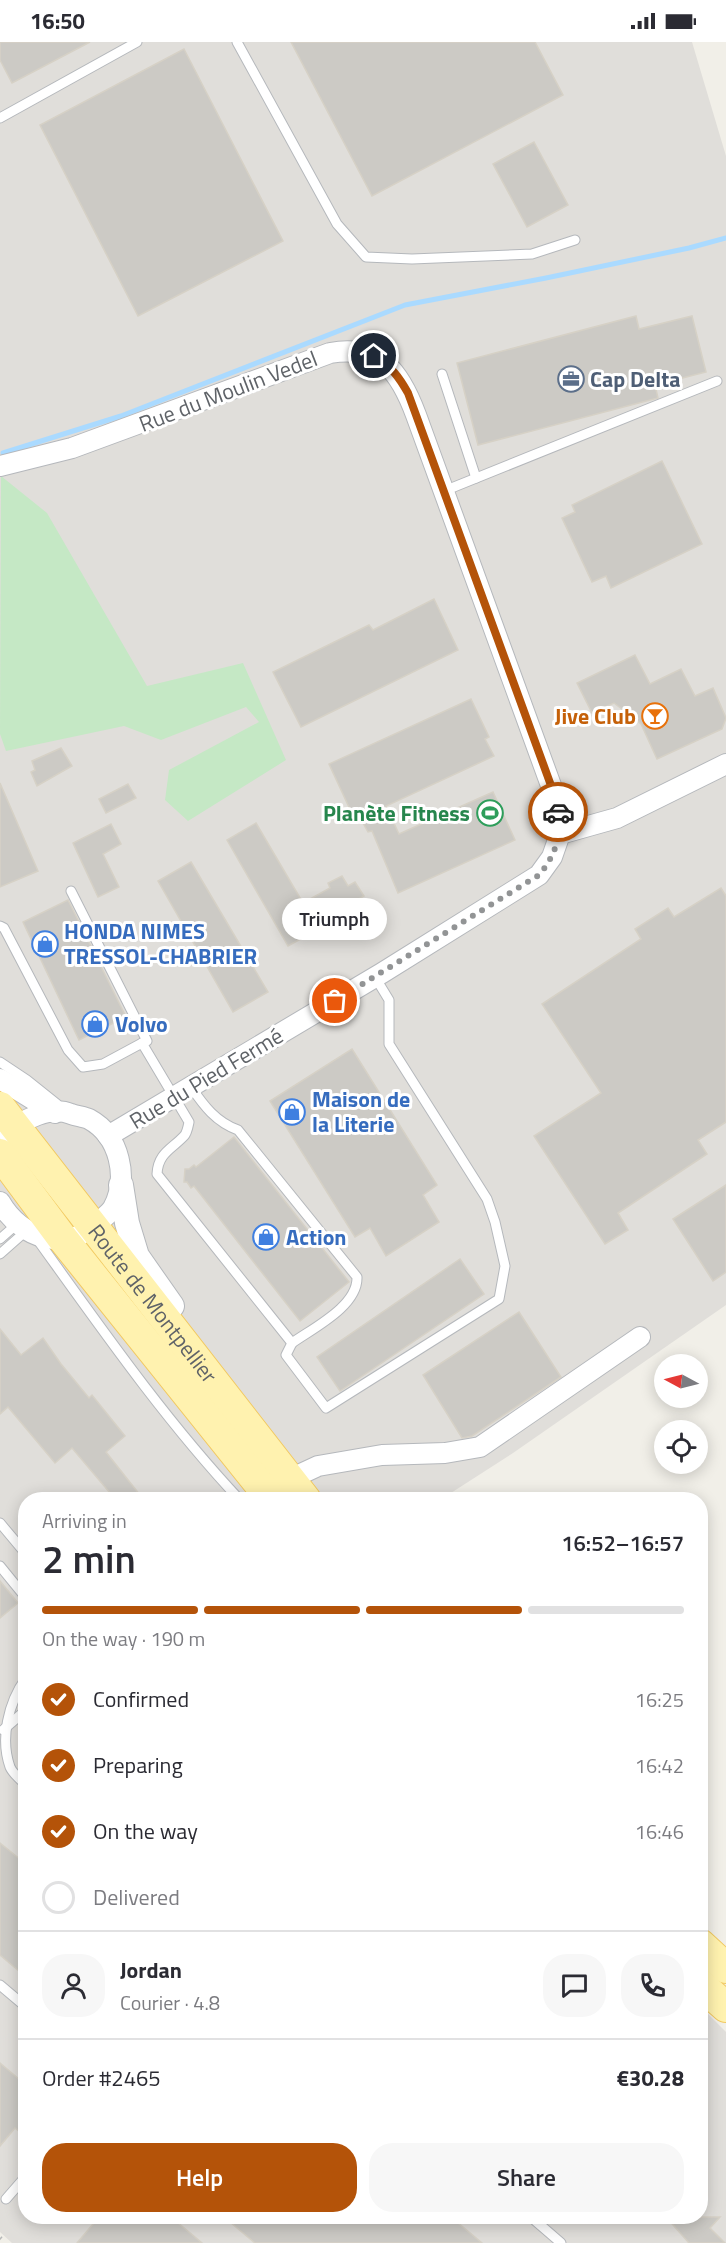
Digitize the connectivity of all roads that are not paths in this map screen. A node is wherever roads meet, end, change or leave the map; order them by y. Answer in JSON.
{"nodes":[{"id":1,"x":137,"y":42,"type":"edge"},
{"id":2,"x":237,"y":42,"type":"edge"},
{"id":3,"x":0,"y":118,"type":"edge"},
{"id":4,"x":575,"y":240,"type":"dead end"},
{"id":5,"x":442,"y":374,"type":"dead end"},
{"id":6,"x":717,"y":381,"type":"dead end"},
{"id":7,"x":0,"y":466,"type":"edge"},
{"id":8,"x":476,"y":478,"type":"junction"},
{"id":9,"x":444,"y":491,"type":"junction"},
{"id":10,"x":726,"y":764,"type":"edge"},
{"id":11,"x":560,"y":834,"type":"junction"},
{"id":12,"x":71,"y":891,"type":"dead end"},
{"id":13,"x":0,"y":926,"type":"edge"},
{"id":14,"x":375,"y":977,"type":"junction"},
{"id":15,"x":142,"y":1042,"type":"junction"},
{"id":16,"x":0,"y":1062,"type":"edge"},
{"id":17,"x":0,"y":1079,"type":"edge"},
{"id":18,"x":191,"y":1087,"type":"junction"},
{"id":19,"x":173,"y":1098,"type":"junction"},
{"id":20,"x":60,"y":1112,"type":"junction"},
{"id":21,"x":4,"y":1135,"type":"edge"},
{"id":22,"x":108,"y":1136,"type":"junction"},
{"id":23,"x":121,"y":1185,"type":"junction"},
{"id":24,"x":0,"y":1202,"type":"edge"},
{"id":25,"x":93,"y":1228,"type":"junction"},
{"id":26,"x":26,"y":1230,"type":"junction"},
{"id":27,"x":0,"y":1239,"type":"edge"},
{"id":28,"x":63,"y":1239,"type":"junction"},
{"id":29,"x":0,"y":1254,"type":"edge"},
{"id":30,"x":640,"y":1336,"type":"dead end"},
{"id":31,"x":292,"y":1342,"type":"junction"},
{"id":32,"x":254,"y":1433,"type":"junction"},
{"id":33,"x":219,"y":1478,"type":"junction"},
{"id":34,"x":229,"y":1492,"type":"edge"},
{"id":35,"x":232,"y":1492,"type":"edge"},
{"id":36,"x":288,"y":1492,"type":"edge"},
{"id":37,"x":288,"y":1492,"type":"edge"},
{"id":38,"x":290,"y":1492,"type":"edge"},
{"id":39,"x":0,"y":1522,"type":"edge"},
{"id":40,"x":18,"y":1544,"type":"edge"},
{"id":41,"x":0,"y":1566,"type":"edge"},
{"id":42,"x":18,"y":1588,"type":"edge"},
{"id":43,"x":18,"y":1688,"type":"edge"},
{"id":44,"x":18,"y":1717,"type":"edge"},
{"id":45,"x":3,"y":1730,"type":"junction"},
{"id":46,"x":18,"y":1777,"type":"edge"},
{"id":47,"x":708,"y":1951,"type":"edge"},
{"id":48,"x":726,"y":1968,"type":"edge"},
{"id":49,"x":0,"y":1985,"type":"edge"},
{"id":50,"x":708,"y":1991,"type":"edge"},
{"id":51,"x":18,"y":2000,"type":"edge"},
{"id":52,"x":726,"y":2007,"type":"edge"},
{"id":53,"x":18,"y":2185,"type":"edge"},
{"id":54,"x":6,"y":2199,"type":"dead end"},
{"id":55,"x":539,"y":2224,"type":"edge"},
{"id":56,"x":561,"y":2243,"type":"edge"}],
"edges":[{"from":1,"to":3,"type":"lane"},
{"from":2,"to":4,"type":"lane"},
{"from":5,"to":8,"type":"lane"},
{"from":6,"to":8,"type":"lane"},
{"from":7,"to":9,"type":"street","name":"Rue du Moulin Vedel"},
{"from":8,"to":9,"type":"lane"},
{"from":9,"to":11,"type":"street","name":"Rue du Moulin Vedel"},
{"from":10,"to":11,"type":"street"},
{"from":11,"to":14,"type":"street","name":"Rue du Pied Fermé"},
{"from":12,"to":15,"type":"lane"},
{"from":13,"to":15,"type":"lane"},
{"from":14,"to":18,"type":"street","name":"Rue du Pied Fermé"},
{"from":14,"to":31,"type":"lane"},
{"from":15,"to":19,"type":"lane"},
{"from":16,"to":20,"type":"lane"},
{"from":17,"to":20,"type":"street"},
{"from":18,"to":19,"type":"street","name":"Rue du Pied Fermé"},
{"from":18,"to":31,"type":"lane"},
{"from":19,"to":22,"type":"street","name":"Rue du Pied Fermé"},
{"from":19,"to":31,"type":"lane"},
{"from":20,"to":21,"type":"street"},
{"from":20,"to":22,"type":"street"},
{"from":21,"to":25,"type":"main road","name":"Route de Montpellier"},
{"from":21,"to":28,"type":"main road","name":"Route de Montpellier"},
{"from":22,"to":23,"type":"street"},
{"from":23,"to":25,"type":"street"},
{"from":23,"to":32,"type":"street"},
{"from":24,"to":26,"type":"street"},
{"from":25,"to":28,"type":"street"},
{"from":25,"to":32,"type":"main road","name":"Route de Montpellier"},
{"from":26,"to":27,"type":"lane"},
{"from":26,"to":28,"type":"street"},
{"from":26,"to":29,"type":"lane"},
{"from":26,"to":33,"type":"lane"},
{"from":28,"to":36,"type":"main road","name":"Route de Montpellier"},
{"from":30,"to":38,"type":"street"},
{"from":32,"to":37,"type":"main road","name":"Route de Montpellier"},
{"from":33,"to":34,"type":"lane"},
{"from":33,"to":35,"type":"lane"},
{"from":39,"to":40,"type":"lane"},
{"from":41,"to":42,"type":"lane"},
{"from":43,"to":45,"type":"lane"},
{"from":44,"to":45,"type":"lane"},
{"from":45,"to":46,"type":"lane"},
{"from":47,"to":48,"type":"main road"},
{"from":49,"to":51,"type":"lane"},
{"from":50,"to":52,"type":"main road"},
{"from":53,"to":54,"type":"lane"},
{"from":55,"to":56,"type":"lane"}]}
